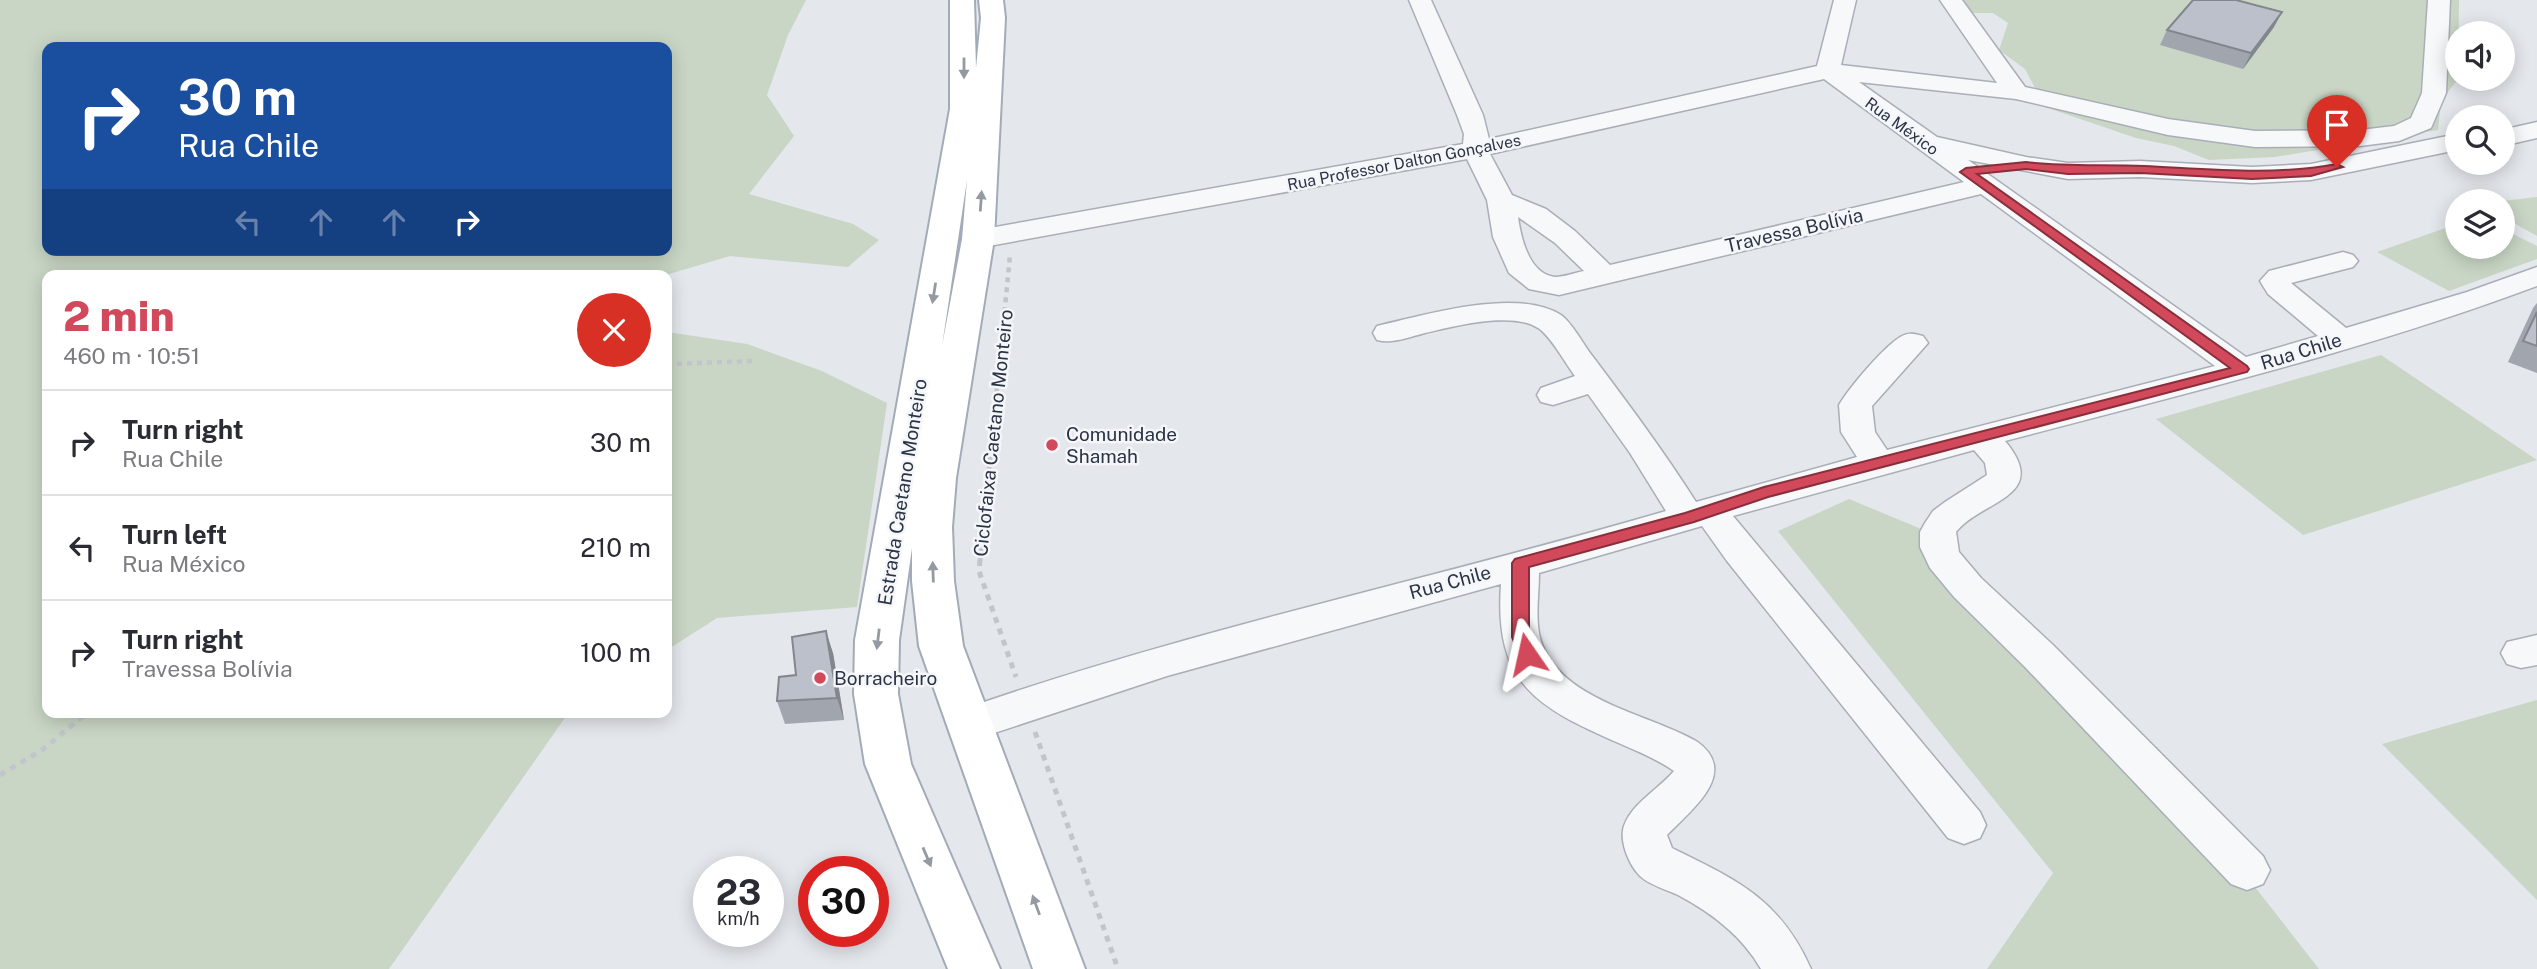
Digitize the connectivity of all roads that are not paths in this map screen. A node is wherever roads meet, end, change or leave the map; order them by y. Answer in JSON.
{"nodes":[{"id":1,"x":962,"y":0,"type":"edge"},
{"id":2,"x":991,"y":0,"type":"edge"},
{"id":3,"x":1420,"y":0,"type":"edge"},
{"id":4,"x":1845,"y":0,"type":"edge"},
{"id":5,"x":1863,"y":0,"type":"edge"},
{"id":6,"x":1951,"y":0,"type":"edge"},
{"id":7,"x":2439,"y":0,"type":"edge"},
{"id":8,"x":1835,"y":72,"type":"junction"},
{"id":9,"x":2016,"y":92,"type":"junction"},
{"id":10,"x":2537,"y":130,"type":"edge"},
{"id":11,"x":2515,"y":135,"type":"edge"},
{"id":12,"x":1922,"y":142,"type":"junction"},
{"id":13,"x":2445,"y":144,"type":"edge"},
{"id":14,"x":1475,"y":150,"type":"junction"},
{"id":15,"x":2026,"y":165,"type":"junction"},
{"id":16,"x":1975,"y":178,"type":"junction"},
{"id":17,"x":1502,"y":200,"type":"junction"},
{"id":18,"x":995,"y":237,"type":"junction"},
{"id":19,"x":2343,"y":261,"type":"dead end"},
{"id":20,"x":1604,"y":275,"type":"junction"},
{"id":21,"x":2537,"y":276,"type":"edge"},
{"id":22,"x":1388,"y":333,"type":"dead end"},
{"id":23,"x":2341,"y":339,"type":"junction"},
{"id":24,"x":1912,"y":342,"type":"dead end"},
{"id":25,"x":2241,"y":369,"type":"junction"},
{"id":26,"x":1592,"y":381,"type":"junction"},
{"id":27,"x":1553,"y":395,"type":"dead end"},
{"id":28,"x":1981,"y":435,"type":"junction"},
{"id":29,"x":1878,"y":463,"type":"junction"},
{"id":30,"x":1699,"y":514,"type":"junction"},
{"id":31,"x":1521,"y":563,"type":"junction"},
{"id":32,"x":970,"y":724,"type":"junction"},
{"id":33,"x":1964,"y":825,"type":"dead end"},
{"id":34,"x":2246,"y":870,"type":"dead end"},
{"id":35,"x":967,"y":966,"type":"edge"},
{"id":36,"x":1059,"y":969,"type":"edge"},
{"id":37,"x":1787,"y":969,"type":"edge"}],
"edges":[{"from":1,"to":35,"type":"main road","name":"Estrada Caetano Monteiro","one_way":true},
{"from":18,"to":2,"type":"main road","name":"Estrada Caetano Monteiro","one_way":true},
{"from":3,"to":14,"type":"street","name":"Travessa Bolívia"},
{"from":4,"to":8,"type":"street"},
{"from":5,"to":8,"type":"street"},
{"from":6,"to":9,"type":"street"},
{"from":7,"to":9,"type":"street","name":"Rua Professor Dalton Gonçalves"},
{"from":8,"to":9,"type":"street","name":"Rua Professor Dalton Gonçalves"},
{"from":8,"to":12,"type":"street","name":"Rua México"},
{"from":8,"to":14,"type":"street","name":"Rua Professor Dalton Gonçalves"},
{"from":10,"to":11,"type":"street"},
{"from":12,"to":15,"type":"street","name":"Travessa Bolívia"},
{"from":12,"to":16,"type":"street","name":"Rua México"},
{"from":13,"to":15,"type":"street","name":"Travessa Bolívia"},
{"from":14,"to":17,"type":"street","name":"Travessa Bolívia"},
{"from":14,"to":18,"type":"street","name":"Rua Professor Dalton Gonçalves"},
{"from":15,"to":16,"type":"street","name":"Travessa Bolívia"},
{"from":16,"to":20,"type":"street","name":"Travessa Bolívia"},
{"from":16,"to":25,"type":"street","name":"Rua México"},
{"from":17,"to":20,"type":"street"},
{"from":17,"to":20,"type":"street","name":"Travessa Bolívia"},
{"from":32,"to":18,"type":"main road","name":"Estrada Caetano Monteiro","one_way":true},
{"from":19,"to":23,"type":"street"},
{"from":21,"to":23,"type":"street","name":"Rua Chile"},
{"from":22,"to":26,"type":"street"},
{"from":23,"to":25,"type":"street","name":"Rua Chile"},
{"from":24,"to":29,"type":"street"},
{"from":25,"to":28,"type":"street","name":"Rua Chile"},
{"from":26,"to":27,"type":"street"},
{"from":26,"to":30,"type":"street"},
{"from":28,"to":29,"type":"street","name":"Rua Chile"},
{"from":28,"to":34,"type":"street"},
{"from":29,"to":30,"type":"street","name":"Rua Chile"},
{"from":30,"to":31,"type":"street","name":"Rua Chile"},
{"from":30,"to":33,"type":"street"},
{"from":31,"to":32,"type":"street","name":"Rua Chile"},
{"from":31,"to":37,"type":"street"},
{"from":36,"to":32,"type":"main road","name":"Estrada Caetano Monteiro","one_way":true}]}
